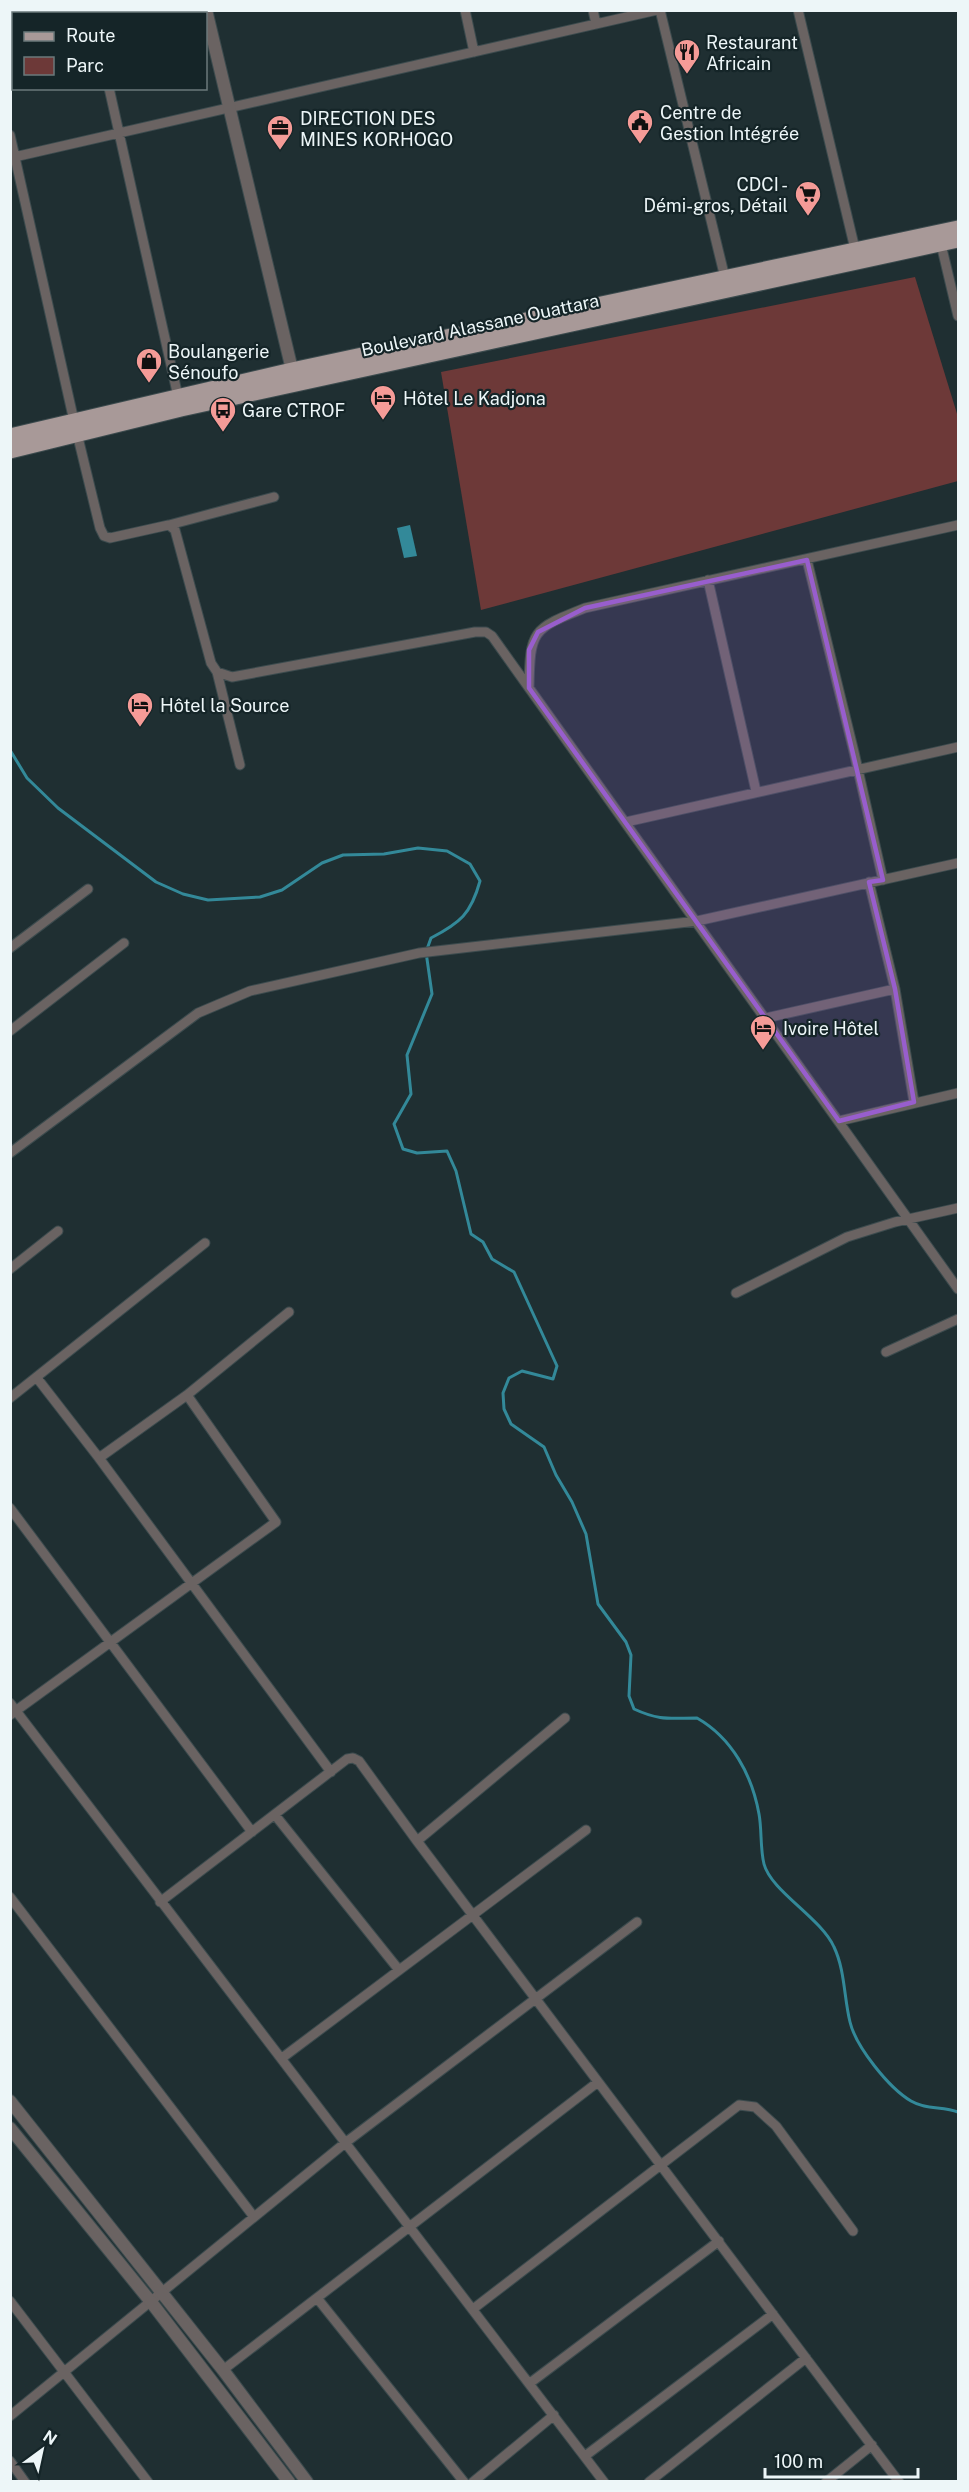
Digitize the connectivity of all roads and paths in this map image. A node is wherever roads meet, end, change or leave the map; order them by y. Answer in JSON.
{"nodes":[{"id":1,"x":465,"y":10,"type":"edge"},
{"id":2,"x":593,"y":10,"type":"edge"},
{"id":3,"x":658,"y":10,"type":"edge"},
{"id":4,"x":798,"y":10,"type":"edge"},
{"id":5,"x":207,"y":14,"type":"edge"},
{"id":6,"x":596,"y":24,"type":"junction"},
{"id":7,"x":474,"y":52,"type":"junction"},
{"id":8,"x":109,"y":90,"type":"edge"},
{"id":9,"x":229,"y":108,"type":"junction"},
{"id":10,"x":119,"y":132,"type":"junction"},
{"id":11,"x":10,"y":135,"type":"edge"},
{"id":12,"x":13,"y":157,"type":"edge"},
{"id":13,"x":958,"y":228,"type":"edge"},
{"id":14,"x":939,"y":237,"type":"junction"},
{"id":15,"x":958,"y":240,"type":"edge"},
{"id":16,"x":855,"y":249,"type":"junction"},
{"id":17,"x":726,"y":284,"type":"junction"},
{"id":18,"x":958,"y":316,"type":"edge"},
{"id":19,"x":293,"y":377,"type":"junction"},
{"id":20,"x":179,"y":403,"type":"junction"},
{"id":21,"x":76,"y":428,"type":"junction"},
{"id":22,"x":10,"y":436,"type":"edge"},
{"id":23,"x":10,"y":451,"type":"edge"},
{"id":24,"x":274,"y":496,"type":"dead end"},
{"id":25,"x":169,"y":525,"type":"junction"},
{"id":26,"x":958,"y":525,"type":"edge"},
{"id":27,"x":807,"y":560,"type":"junction"},
{"id":28,"x":708,"y":580,"type":"junction"},
{"id":29,"x":217,"y":672,"type":"junction"},
{"id":30,"x":529,"y":688,"type":"junction"},
{"id":31,"x":958,"y":747,"type":"edge"},
{"id":32,"x":240,"y":765,"type":"dead end"},
{"id":33,"x":858,"y":769,"type":"junction"},
{"id":34,"x":756,"y":791,"type":"junction"},
{"id":35,"x":626,"y":822,"type":"junction"},
{"id":36,"x":958,"y":863,"type":"edge"},
{"id":37,"x":882,"y":880,"type":"junction"},
{"id":38,"x":869,"y":882,"type":"junction"},
{"id":39,"x":88,"y":889,"type":"dead end"},
{"id":40,"x":697,"y":921,"type":"junction"},
{"id":41,"x":124,"y":943,"type":"dead end"},
{"id":42,"x":10,"y":948,"type":"edge"},
{"id":43,"x":895,"y":989,"type":"junction"},
{"id":44,"x":766,"y":1018,"type":"junction"},
{"id":45,"x":10,"y":1031,"type":"edge"},
{"id":46,"x":958,"y":1093,"type":"edge"},
{"id":47,"x":914,"y":1102,"type":"junction"},
{"id":48,"x":839,"y":1121,"type":"junction"},
{"id":49,"x":10,"y":1153,"type":"edge"},
{"id":50,"x":958,"y":1208,"type":"edge"},
{"id":51,"x":911,"y":1219,"type":"junction"},
{"id":52,"x":58,"y":1231,"type":"dead end"},
{"id":53,"x":205,"y":1243,"type":"dead end"},
{"id":54,"x":10,"y":1269,"type":"edge"},
{"id":55,"x":958,"y":1289,"type":"edge"},
{"id":56,"x":736,"y":1293,"type":"dead end"},
{"id":57,"x":289,"y":1312,"type":"dead end"},
{"id":58,"x":958,"y":1319,"type":"edge"},
{"id":59,"x":886,"y":1352,"type":"dead end"},
{"id":60,"x":37,"y":1378,"type":"junction"},
{"id":61,"x":187,"y":1395,"type":"junction"},
{"id":62,"x":10,"y":1398,"type":"edge"},
{"id":63,"x":99,"y":1458,"type":"junction"},
{"id":64,"x":10,"y":1508,"type":"edge"},
{"id":65,"x":191,"y":1582,"type":"junction"},
{"id":66,"x":110,"y":1642,"type":"junction"},
{"id":67,"x":13,"y":1710,"type":"edge"},
{"id":68,"x":565,"y":1718,"type":"dead end"},
{"id":69,"x":331,"y":1772,"type":"junction"},
{"id":70,"x":275,"y":1815,"type":"junction"},
{"id":71,"x":586,"y":1830,"type":"dead end"},
{"id":72,"x":252,"y":1832,"type":"junction"},
{"id":73,"x":417,"y":1841,"type":"junction"},
{"id":74,"x":10,"y":1897,"type":"edge"},
{"id":75,"x":160,"y":1902,"type":"junction"},
{"id":76,"x":473,"y":1915,"type":"junction"},
{"id":77,"x":637,"y":1922,"type":"dead end"},
{"id":78,"x":399,"y":1970,"type":"junction"},
{"id":79,"x":536,"y":1999,"type":"junction"},
{"id":80,"x":282,"y":2058,"type":"junction"},
{"id":81,"x":598,"y":2082,"type":"junction"},
{"id":82,"x":10,"y":2101,"type":"edge"},
{"id":83,"x":10,"y":2128,"type":"edge"},
{"id":84,"x":345,"y":2143,"type":"junction"},
{"id":85,"x":661,"y":2165,"type":"junction"},
{"id":86,"x":254,"y":2217,"type":"junction"},
{"id":87,"x":410,"y":2227,"type":"junction"},
{"id":88,"x":853,"y":2231,"type":"dead end"},
{"id":89,"x":718,"y":2241,"type":"junction"},
{"id":90,"x":162,"y":2292,"type":"junction"},
{"id":91,"x":317,"y":2298,"type":"junction"},
{"id":92,"x":10,"y":2301,"type":"edge"},
{"id":93,"x":151,"y":2302,"type":"junction"},
{"id":94,"x":473,"y":2309,"type":"junction"},
{"id":95,"x":773,"y":2314,"type":"junction"},
{"id":96,"x":806,"y":2358,"type":"junction"},
{"id":97,"x":223,"y":2370,"type":"junction"},
{"id":98,"x":65,"y":2374,"type":"junction"},
{"id":99,"x":530,"y":2383,"type":"junction"},
{"id":100,"x":555,"y":2415,"type":"junction"},
{"id":101,"x":10,"y":2416,"type":"edge"},
{"id":102,"x":872,"y":2445,"type":"junction"},
{"id":103,"x":585,"y":2456,"type":"junction"},
{"id":104,"x":10,"y":2462,"type":"edge"},
{"id":105,"x":26,"y":2481,"type":"edge"},
{"id":106,"x":148,"y":2481,"type":"edge"},
{"id":107,"x":289,"y":2481,"type":"edge"},
{"id":108,"x":307,"y":2481,"type":"edge"},
{"id":109,"x":464,"y":2481,"type":"edge"},
{"id":110,"x":473,"y":2481,"type":"edge"},
{"id":111,"x":604,"y":2481,"type":"edge"},
{"id":112,"x":649,"y":2481,"type":"edge"},
{"id":113,"x":826,"y":2481,"type":"edge"},
{"id":114,"x":899,"y":2481,"type":"edge"}],
"edges":[{"from":1,"to":7,"type":"street"},
{"from":2,"to":6,"type":"street"},
{"from":3,"to":6,"type":"street"},
{"from":3,"to":17,"type":"street"},
{"from":4,"to":16,"type":"street"},
{"from":5,"to":9,"type":"street"},
{"from":6,"to":7,"type":"street"},
{"from":7,"to":9,"type":"street"},
{"from":8,"to":10,"type":"street"},
{"from":9,"to":10,"type":"street"},
{"from":9,"to":19,"type":"street"},
{"from":10,"to":12,"type":"street"},
{"from":10,"to":20,"type":"street"},
{"from":11,"to":12,"type":"street"},
{"from":12,"to":21,"type":"street"},
{"from":13,"to":14,"type":"main road","name":"Boulevard Alassane Ouattara"},
{"from":14,"to":15,"type":"main road","name":"Boulevard Alassane Ouattara"},
{"from":14,"to":16,"type":"main road","name":"Boulevard Alassane Ouattara"},
{"from":14,"to":17,"type":"main road","name":"Boulevard Alassane Ouattara"},
{"from":14,"to":18,"type":"street"},
{"from":16,"to":17,"type":"main road","name":"Boulevard Alassane Ouattara"},
{"from":17,"to":19,"type":"main road","name":"Boulevard Alassane Ouattara"},
{"from":19,"to":20,"type":"main road","name":"Boulevard Alassane Ouattara"},
{"from":20,"to":21,"type":"main road","name":"Boulevard Alassane Ouattara"},
{"from":21,"to":22,"type":"main road","name":"Boulevard Alassane Ouattara"},
{"from":21,"to":23,"type":"main road","name":"Boulevard Alassane Ouattara"},
{"from":21,"to":25,"type":"street"},
{"from":24,"to":25,"type":"street"},
{"from":25,"to":29,"type":"street"},
{"from":26,"to":27,"type":"street"},
{"from":27,"to":28,"type":"street"},
{"from":27,"to":33,"type":"street"},
{"from":28,"to":30,"type":"street"},
{"from":28,"to":34,"type":"street"},
{"from":29,"to":30,"type":"street"},
{"from":29,"to":32,"type":"street"},
{"from":30,"to":35,"type":"street"},
{"from":31,"to":33,"type":"street"},
{"from":33,"to":34,"type":"street"},
{"from":33,"to":37,"type":"street"},
{"from":34,"to":35,"type":"street"},
{"from":35,"to":40,"type":"street"},
{"from":36,"to":37,"type":"street"},
{"from":37,"to":38,"type":"street"},
{"from":38,"to":40,"type":"street"},
{"from":38,"to":43,"type":"street"},
{"from":39,"to":42,"type":"street"},
{"from":40,"to":44,"type":"street"},
{"from":40,"to":49,"type":"street"},
{"from":41,"to":45,"type":"street"},
{"from":43,"to":44,"type":"street"},
{"from":43,"to":47,"type":"street"},
{"from":44,"to":48,"type":"street"},
{"from":46,"to":47,"type":"street"},
{"from":47,"to":48,"type":"street"},
{"from":48,"to":51,"type":"street"},
{"from":50,"to":51,"type":"street"},
{"from":51,"to":55,"type":"street"},
{"from":51,"to":56,"type":"street"},
{"from":52,"to":54,"type":"street"},
{"from":53,"to":60,"type":"street"},
{"from":57,"to":61,"type":"street"},
{"from":58,"to":59,"type":"street"},
{"from":60,"to":62,"type":"street"},
{"from":60,"to":63,"type":"street"},
{"from":61,"to":63,"type":"street"},
{"from":61,"to":65,"type":"street"},
{"from":63,"to":65,"type":"street"},
{"from":64,"to":66,"type":"street"},
{"from":65,"to":66,"type":"street"},
{"from":65,"to":69,"type":"street"},
{"from":66,"to":67,"type":"street"},
{"from":66,"to":72,"type":"street"},
{"from":67,"to":75,"type":"street"},
{"from":68,"to":73,"type":"street"},
{"from":69,"to":70,"type":"street"},
{"from":69,"to":73,"type":"street"},
{"from":70,"to":72,"type":"street"},
{"from":70,"to":78,"type":"street"},
{"from":71,"to":76,"type":"street"},
{"from":72,"to":75,"type":"street"},
{"from":73,"to":76,"type":"street"},
{"from":74,"to":86,"type":"street"},
{"from":75,"to":80,"type":"street"},
{"from":76,"to":78,"type":"street"},
{"from":76,"to":79,"type":"street"},
{"from":77,"to":79,"type":"street"},
{"from":78,"to":80,"type":"street"},
{"from":79,"to":81,"type":"street"},
{"from":79,"to":84,"type":"street"},
{"from":80,"to":84,"type":"street"},
{"from":81,"to":85,"type":"street"},
{"from":81,"to":87,"type":"street"},
{"from":82,"to":90,"type":"street"},
{"from":83,"to":93,"type":"street"},
{"from":84,"to":86,"type":"street"},
{"from":84,"to":87,"type":"street"},
{"from":85,"to":88,"type":"street"},
{"from":85,"to":89,"type":"street"},
{"from":85,"to":94,"type":"street"},
{"from":86,"to":90,"type":"street"},
{"from":87,"to":91,"type":"street"},
{"from":87,"to":94,"type":"street"},
{"from":89,"to":95,"type":"street"},
{"from":89,"to":99,"type":"street"},
{"from":90,"to":93,"type":"street"},
{"from":90,"to":97,"type":"street"},
{"from":91,"to":97,"type":"street"},
{"from":91,"to":109,"type":"street"},
{"from":92,"to":98,"type":"street"},
{"from":93,"to":98,"type":"street"},
{"from":93,"to":107,"type":"street"},
{"from":94,"to":99,"type":"street"},
{"from":95,"to":96,"type":"street"},
{"from":95,"to":103,"type":"street"},
{"from":96,"to":102,"type":"street"},
{"from":96,"to":112,"type":"street"},
{"from":97,"to":108,"type":"street"},
{"from":98,"to":101,"type":"street"},
{"from":98,"to":106,"type":"street"},
{"from":99,"to":100,"type":"street"},
{"from":100,"to":103,"type":"street"},
{"from":100,"to":110,"type":"street"},
{"from":102,"to":113,"type":"street"},
{"from":102,"to":114,"type":"street"},
{"from":103,"to":111,"type":"street"},
{"from":104,"to":105,"type":"street"}]}
